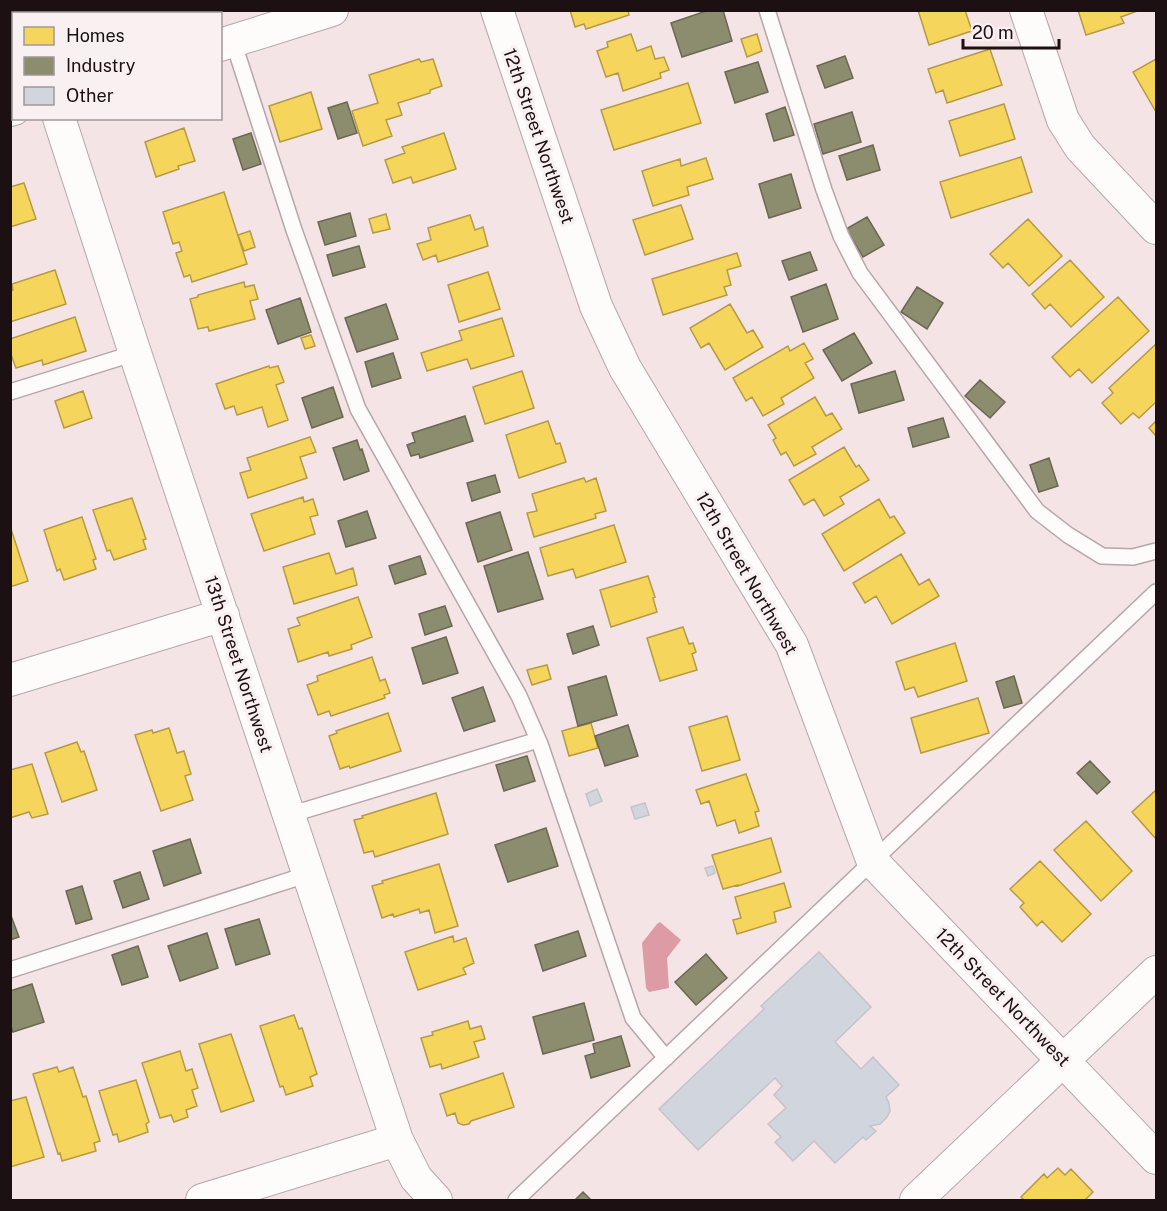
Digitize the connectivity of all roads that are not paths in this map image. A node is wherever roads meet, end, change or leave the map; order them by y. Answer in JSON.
{"nodes":[{"id":1,"x":332,"y":10,"type":"edge"},
{"id":2,"x":497,"y":10,"type":"edge"},
{"id":3,"x":767,"y":10,"type":"edge"},
{"id":4,"x":1026,"y":10,"type":"edge"},
{"id":5,"x":227,"y":43,"type":"edge"},
{"id":6,"x":60,"y":120,"type":"edge"},
{"id":7,"x":1156,"y":228,"type":"edge"},
{"id":8,"x":135,"y":353,"type":"junction"},
{"id":9,"x":10,"y":392,"type":"edge"},
{"id":10,"x":1156,"y":551,"type":"edge"},
{"id":11,"x":1156,"y":592,"type":"edge"},
{"id":12,"x":223,"y":615,"type":"junction"},
{"id":13,"x":10,"y":680,"type":"edge"},
{"id":14,"x":538,"y":740,"type":"junction"},
{"id":15,"x":289,"y":815,"type":"junction"},
{"id":16,"x":873,"y":862,"type":"junction"},
{"id":17,"x":309,"y":874,"type":"junction"},
{"id":18,"x":10,"y":969,"type":"edge"},
{"id":19,"x":1156,"y":972,"type":"edge"},
{"id":20,"x":666,"y":1058,"type":"junction"},
{"id":21,"x":1064,"y":1060,"type":"junction"},
{"id":22,"x":396,"y":1140,"type":"junction"},
{"id":23,"x":1156,"y":1158,"type":"edge"},
{"id":24,"x":202,"y":1200,"type":"edge"},
{"id":25,"x":436,"y":1200,"type":"edge"},
{"id":26,"x":516,"y":1200,"type":"edge"},
{"id":27,"x":916,"y":1200,"type":"edge"}],
"edges":[{"from":1,"to":5,"type":"street"},
{"from":2,"to":16,"type":"street","name":"12th Street Northwest"},
{"from":3,"to":10,"type":"lane"},
{"from":4,"to":7,"type":"street"},
{"from":5,"to":14,"type":"lane"},
{"from":6,"to":8,"type":"street","name":"13th Street Northwest"},
{"from":8,"to":9,"type":"lane"},
{"from":8,"to":12,"type":"street","name":"13th Street Northwest"},
{"from":11,"to":16,"type":"lane"},
{"from":12,"to":13,"type":"street"},
{"from":12,"to":15,"type":"street","name":"13th Street Northwest"},
{"from":14,"to":15,"type":"lane"},
{"from":14,"to":20,"type":"lane"},
{"from":15,"to":17,"type":"street","name":"13th Street Northwest"},
{"from":16,"to":20,"type":"lane"},
{"from":16,"to":21,"type":"street","name":"12th Street Northwest"},
{"from":17,"to":18,"type":"lane"},
{"from":17,"to":22,"type":"street","name":"13th Street Northwest"},
{"from":19,"to":21,"type":"street"},
{"from":20,"to":26,"type":"lane"},
{"from":21,"to":23,"type":"street","name":"12th Street Northwest"},
{"from":21,"to":27,"type":"street"},
{"from":22,"to":24,"type":"street"},
{"from":22,"to":25,"type":"street","name":"13th Street Northwest"}]}
